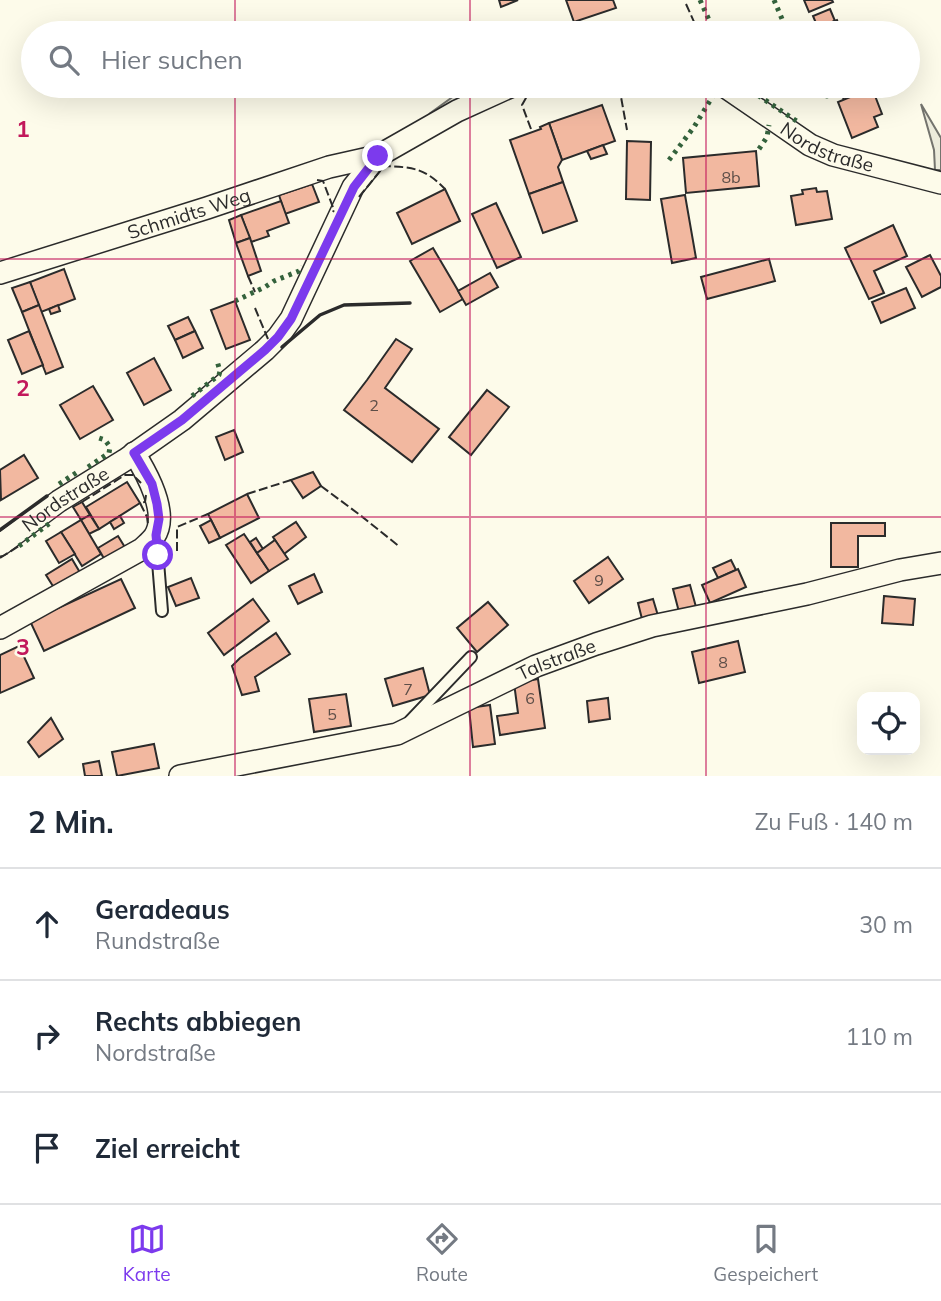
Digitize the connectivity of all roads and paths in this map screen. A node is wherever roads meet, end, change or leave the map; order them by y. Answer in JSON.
{"nodes":[{"id":1,"x":486,"y":98,"type":"edge"},
{"id":2,"x":741,"y":98,"type":"edge"},
{"id":3,"x":378,"y":156,"type":"junction"},
{"id":4,"x":941,"y":183,"type":"edge"},
{"id":5,"x":0,"y":273,"type":"edge"},
{"id":6,"x":134,"y":453,"type":"junction"},
{"id":7,"x":156,"y":535,"type":"junction"},
{"id":8,"x":0,"y":545,"type":"edge"},
{"id":9,"x":940,"y":564,"type":"edge"},
{"id":10,"x":162,"y":611,"type":"dead end"},
{"id":11,"x":0,"y":628,"type":"edge"},
{"id":12,"x":471,"y":657,"type":"dead end"},
{"id":13,"x":397,"y":734,"type":"junction"},
{"id":14,"x":180,"y":776,"type":"edge"}],
"edges":[{"from":1,"to":3,"type":"street","name":"Nordstraße"},
{"from":2,"to":4,"type":"street","name":"Nordstraße"},
{"from":3,"to":5,"type":"street","name":"Schmidts Weg"},
{"from":3,"to":6,"type":"street","name":"Nordstraße"},
{"from":6,"to":7,"type":"street"},
{"from":6,"to":8,"type":"street","name":"Nordstraße"},
{"from":7,"to":10,"type":"lane"},
{"from":7,"to":11,"type":"street"},
{"from":9,"to":13,"type":"street","name":"Talstraße"},
{"from":12,"to":13,"type":"lane"},
{"from":13,"to":14,"type":"street","name":"Talstraße"}]}
